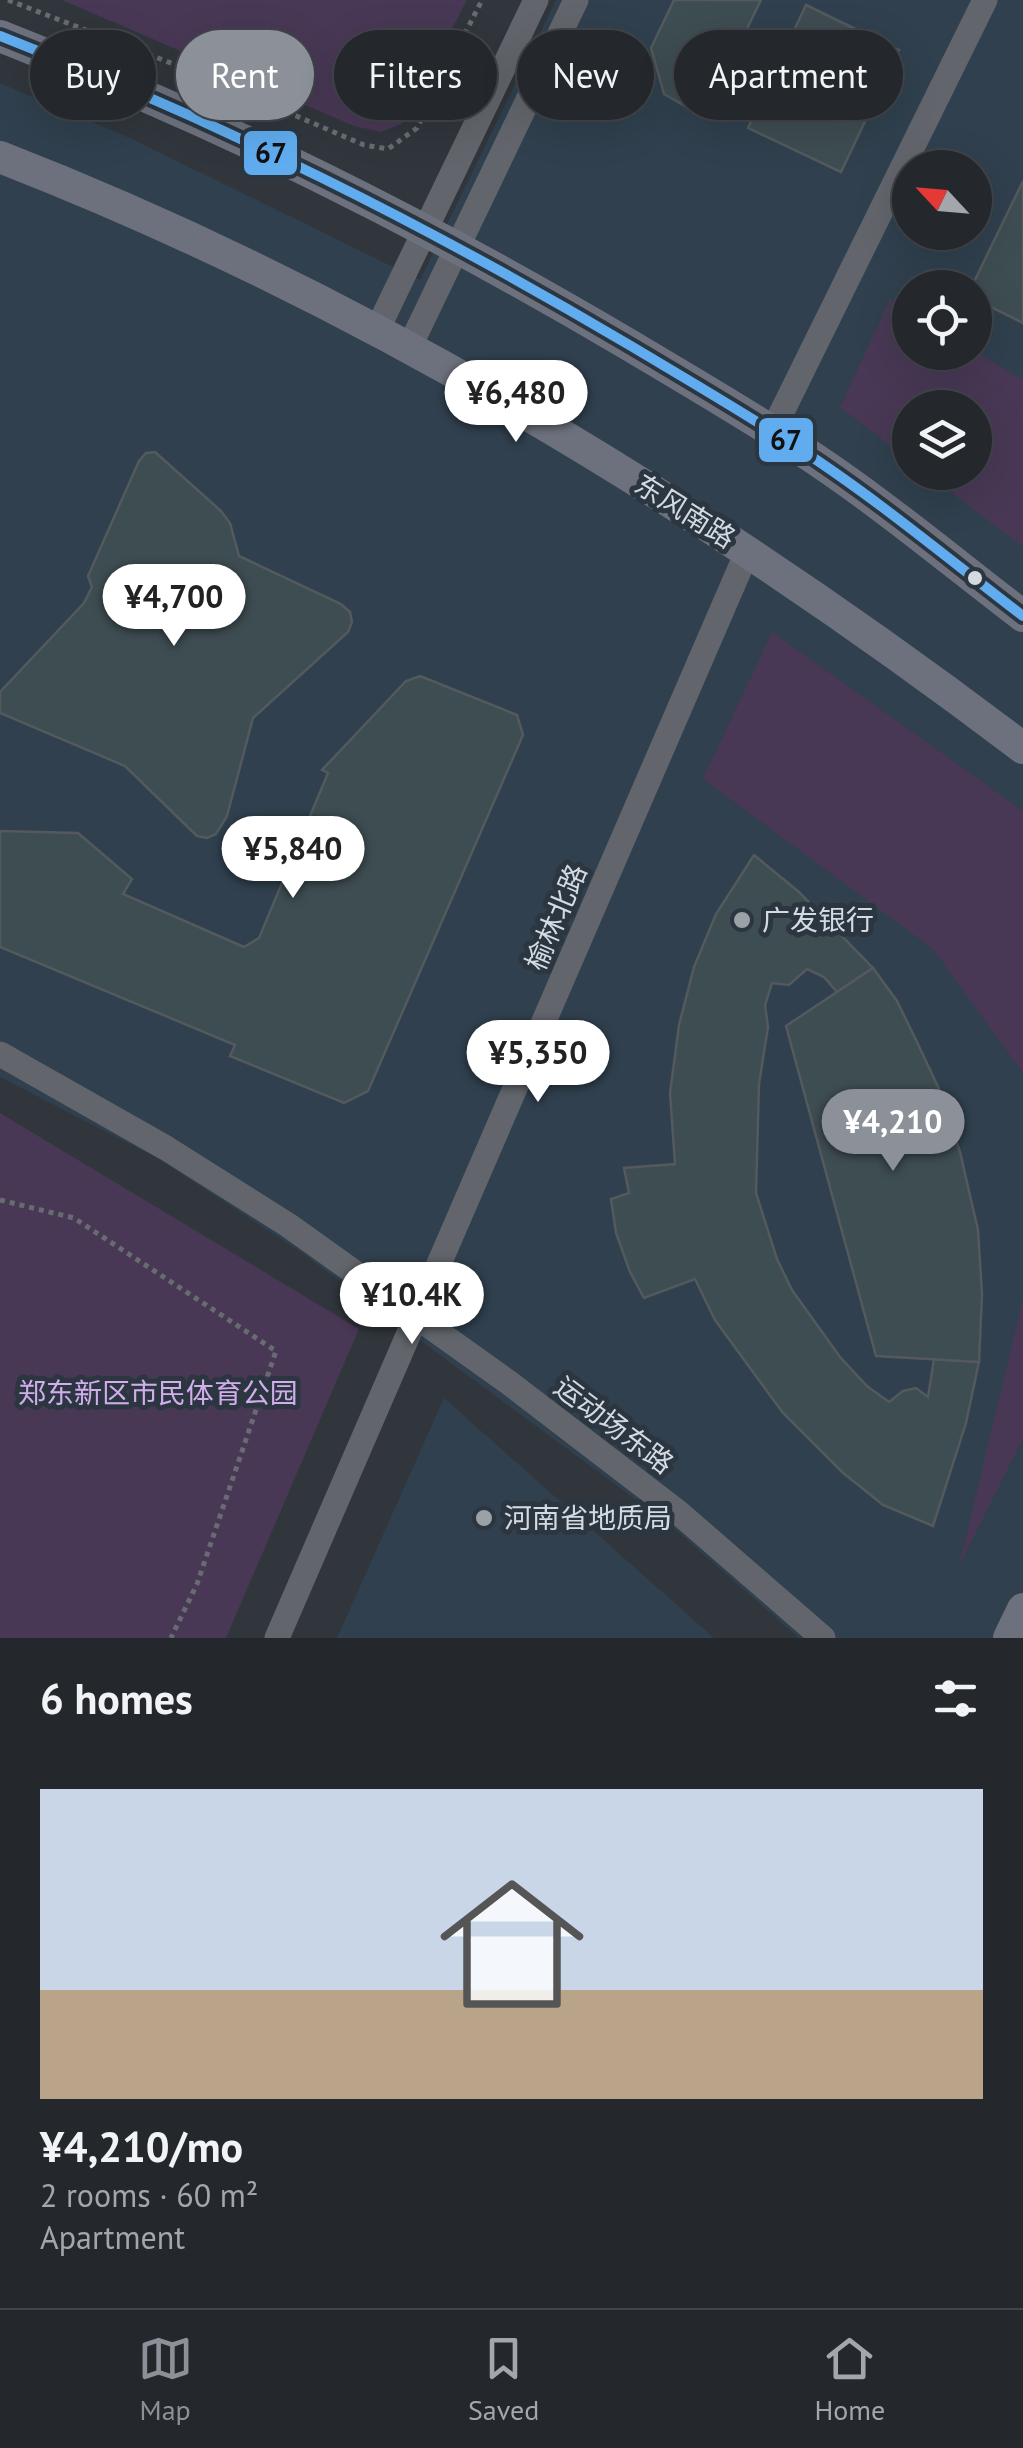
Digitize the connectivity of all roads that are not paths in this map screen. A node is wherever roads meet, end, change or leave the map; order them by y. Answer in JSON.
{"nodes":[{"id":1,"x":536,"y":0,"type":"edge"},
{"id":2,"x":576,"y":0,"type":"edge"},
{"id":3,"x":985,"y":0,"type":"edge"},
{"id":4,"x":0,"y":36,"type":"edge"},
{"id":5,"x":0,"y":157,"type":"edge"},
{"id":6,"x":426,"y":229,"type":"junction"},
{"id":7,"x":458,"y":246,"type":"junction"},
{"id":8,"x":377,"y":330,"type":"junction"},
{"id":9,"x":408,"y":348,"type":"junction"},
{"id":10,"x":772,"y":432,"type":"junction"},
{"id":11,"x":748,"y":550,"type":"junction"},
{"id":12,"x":1023,"y":616,"type":"edge"},
{"id":13,"x":1023,"y":748,"type":"edge"},
{"id":14,"x":0,"y":1054,"type":"edge"},
{"id":15,"x":416,"y":1316,"type":"junction"},
{"id":16,"x":1023,"y":1608,"type":"edge"},
{"id":17,"x":277,"y":1638,"type":"edge"},
{"id":18,"x":823,"y":1638,"type":"edge"},
{"id":19,"x":1009,"y":1638,"type":"edge"}],
"edges":[{"from":1,"to":6,"type":"street"},
{"from":2,"to":7,"type":"street"},
{"from":3,"to":10,"type":"street"},
{"from":4,"to":6,"type":"main road"},
{"from":5,"to":8,"type":"main road","name":"东风南路"},
{"from":6,"to":7,"type":"main road"},
{"from":6,"to":8,"type":"street"},
{"from":7,"to":9,"type":"street"},
{"from":7,"to":10,"type":"main road"},
{"from":8,"to":9,"type":"main road","name":"东风南路"},
{"from":9,"to":11,"type":"main road","name":"东风南路"},
{"from":10,"to":12,"type":"main road"},
{"from":11,"to":13,"type":"main road","name":"东风南路"},
{"from":11,"to":15,"type":"street","name":"榆林北路"},
{"from":14,"to":15,"type":"street","name":"运动场东路"},
{"from":15,"to":17,"type":"street","name":"榆林北路"},
{"from":15,"to":18,"type":"street","name":"运动场东路"},
{"from":16,"to":19,"type":"main road"}]}
